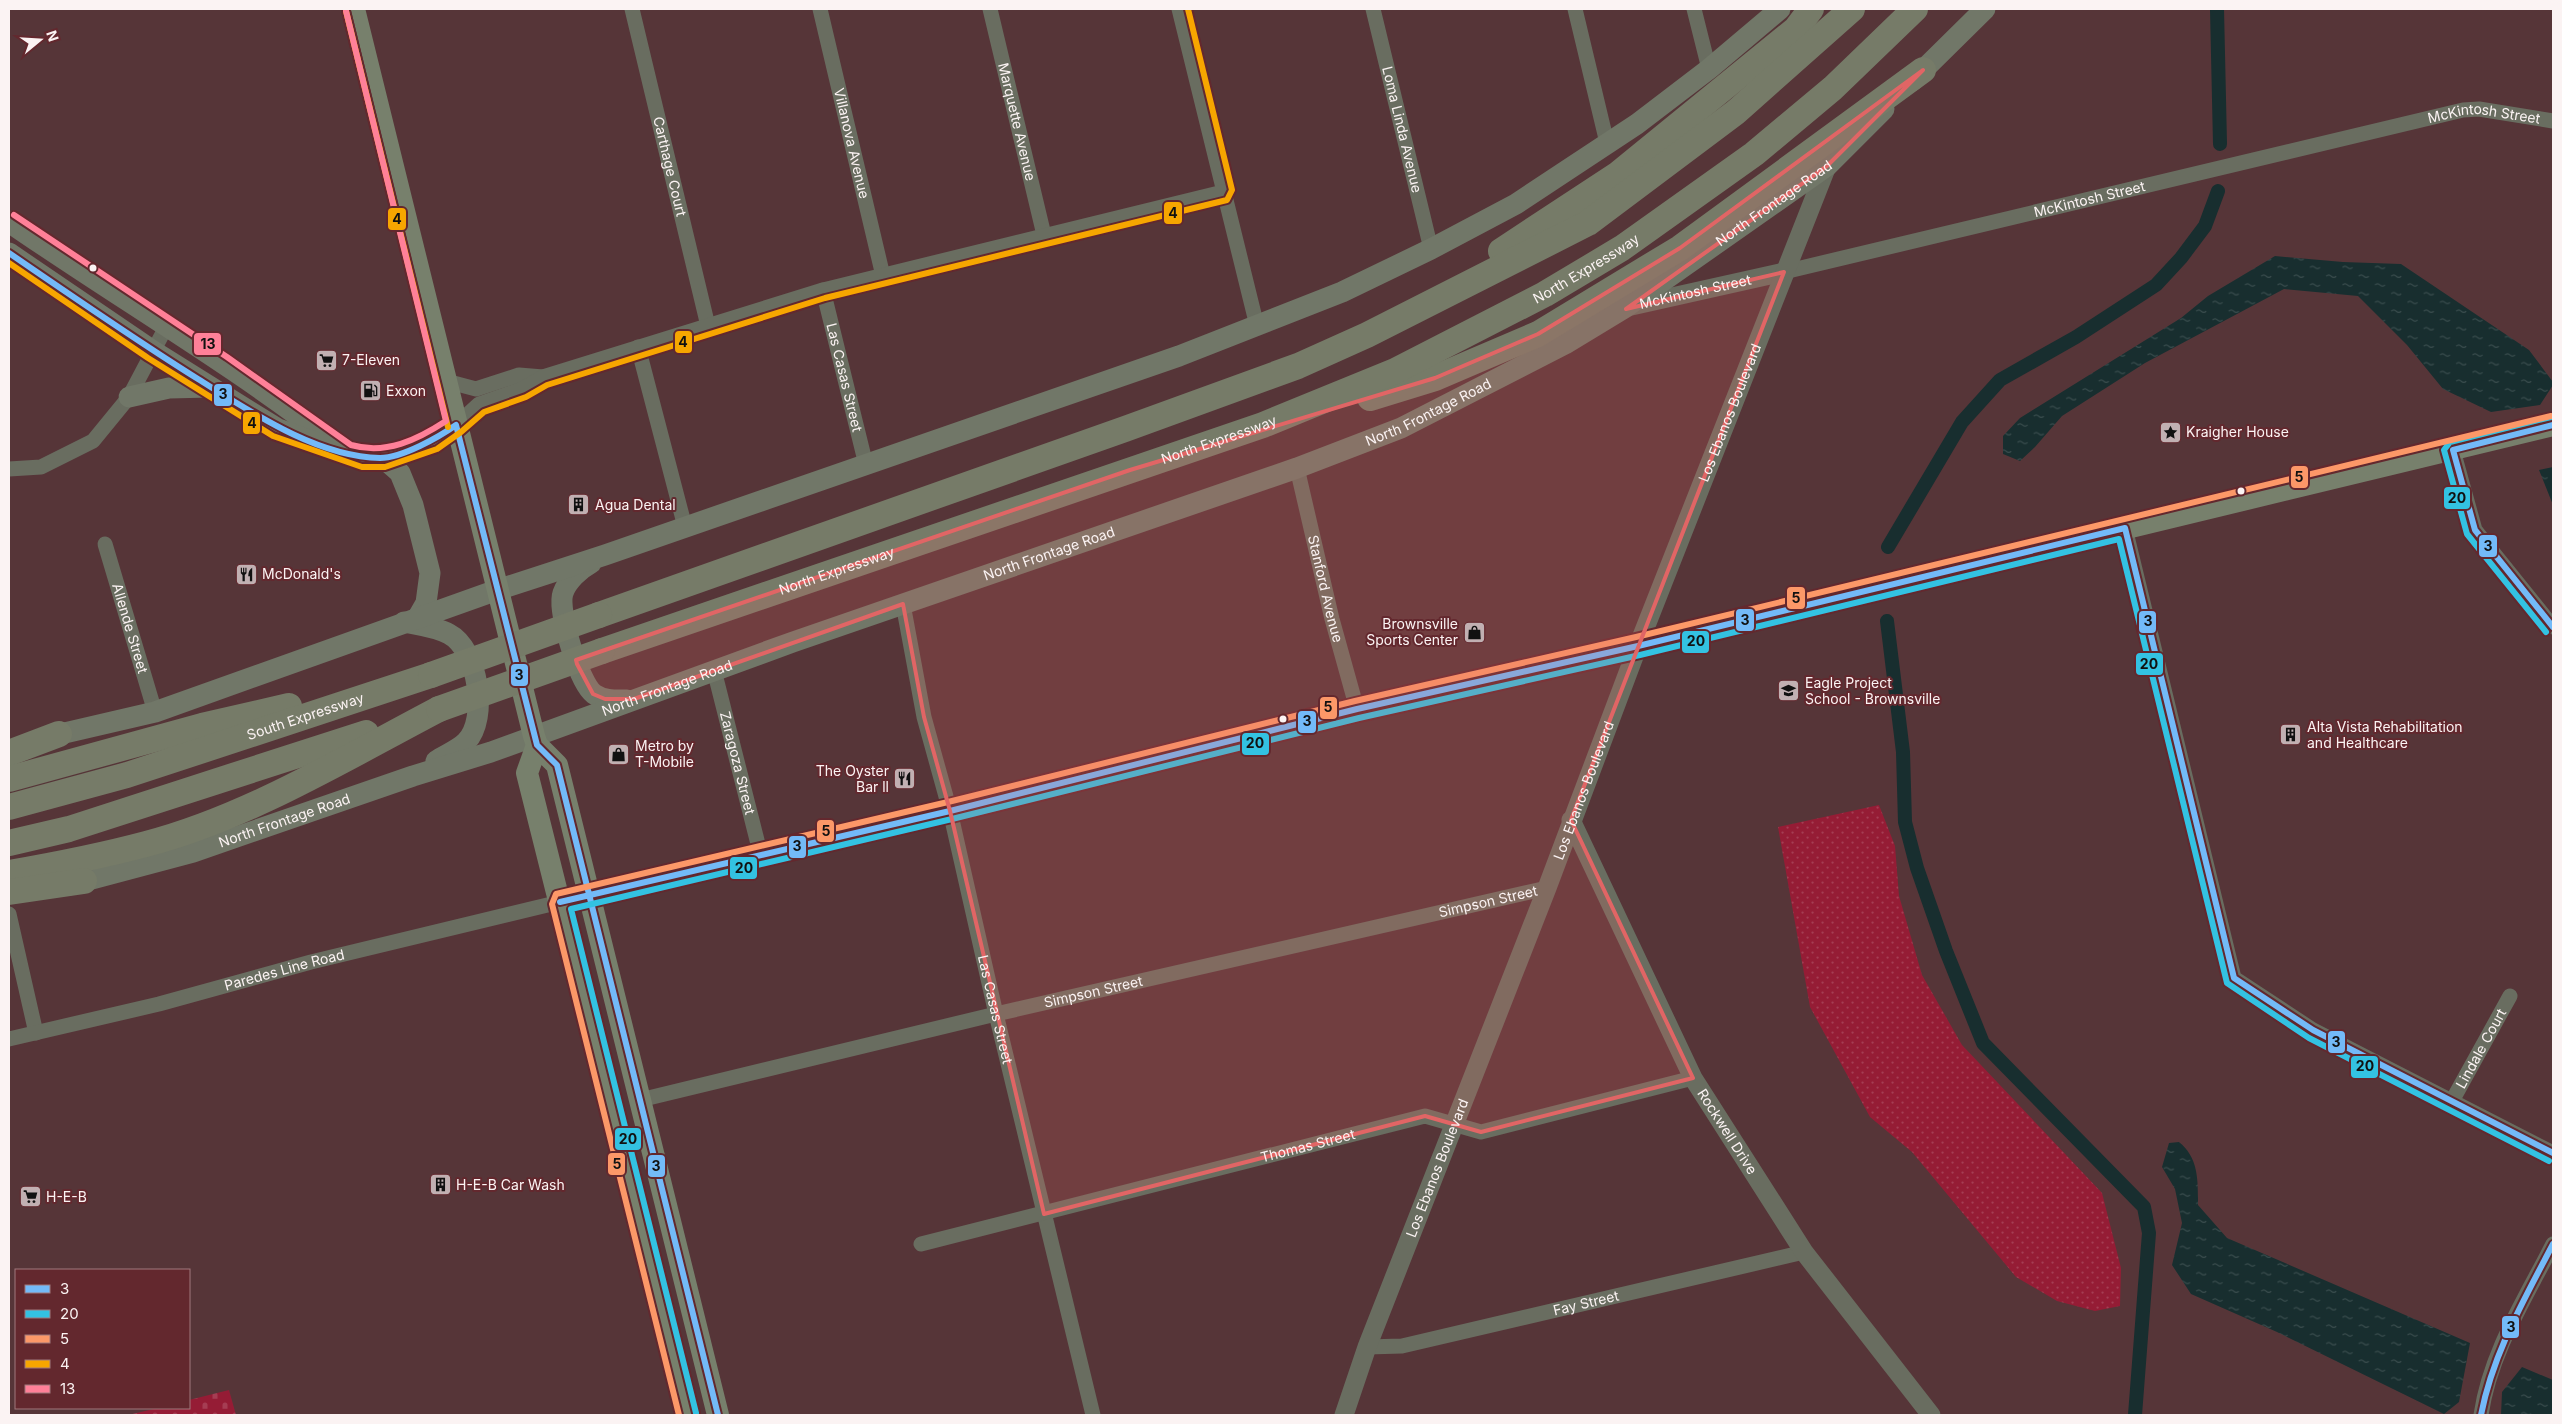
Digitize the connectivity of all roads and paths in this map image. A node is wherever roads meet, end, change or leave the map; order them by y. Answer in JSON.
{"nodes":[{"id":1,"x":354,"y":9,"type":"edge"},
{"id":2,"x":632,"y":9,"type":"edge"},
{"id":3,"x":820,"y":9,"type":"edge"},
{"id":4,"x":990,"y":9,"type":"edge"},
{"id":5,"x":1179,"y":9,"type":"edge"},
{"id":6,"x":1373,"y":9,"type":"edge"},
{"id":7,"x":1575,"y":9,"type":"edge"},
{"id":8,"x":1694,"y":9,"type":"edge"},
{"id":9,"x":1780,"y":9,"type":"edge"},
{"id":10,"x":1811,"y":9,"type":"edge"},
{"id":11,"x":1852,"y":9,"type":"edge"},
{"id":12,"x":1915,"y":9,"type":"edge"},
{"id":13,"x":1985,"y":9,"type":"edge"},
{"id":14,"x":1709,"y":69,"type":"junction"},
{"id":15,"x":1923,"y":70,"type":"junction"},
{"id":16,"x":2553,"y":121,"type":"edge"},
{"id":17,"x":1607,"y":143,"type":"junction"},
{"id":18,"x":1827,"y":166,"type":"junction"},
{"id":19,"x":1223,"y":192,"type":"junction"},
{"id":20,"x":9,"y":222,"type":"edge"},
{"id":21,"x":1044,"y":235,"type":"junction"},
{"id":22,"x":1431,"y":249,"type":"junction"},
{"id":23,"x":9,"y":253,"type":"edge"},
{"id":24,"x":1784,"y":272,"type":"junction"},
{"id":25,"x":884,"y":276,"type":"junction"},
{"id":26,"x":823,"y":290,"type":"junction"},
{"id":27,"x":1626,"y":307,"type":"junction"},
{"id":28,"x":708,"y":326,"type":"junction"},
{"id":29,"x":1257,"y":326,"type":"junction"},
{"id":30,"x":166,"y":327,"type":"junction"},
{"id":31,"x":1367,"y":335,"type":"junction"},
{"id":32,"x":638,"y":347,"type":"junction"},
{"id":33,"x":153,"y":351,"type":"junction"},
{"id":34,"x":543,"y":377,"type":"junction"},
{"id":35,"x":446,"y":381,"type":"junction"},
{"id":36,"x":210,"y":387,"type":"junction"},
{"id":37,"x":129,"y":397,"type":"junction"},
{"id":38,"x":456,"y":425,"type":"junction"},
{"id":39,"x":2553,"y":425,"type":"edge"},
{"id":40,"x":2452,"y":450,"type":"junction"},
{"id":41,"x":347,"y":453,"type":"junction"},
{"id":42,"x":383,"y":458,"type":"junction"},
{"id":43,"x":866,"y":465,"type":"junction"},
{"id":44,"x":1297,"y":468,"type":"junction"},
{"id":45,"x":9,"y":469,"type":"edge"},
{"id":46,"x":1130,"y":470,"type":"junction"},
{"id":47,"x":685,"y":527,"type":"junction"},
{"id":48,"x":2125,"y":528,"type":"junction"},
{"id":49,"x":105,"y":544,"type":"dead end"},
{"id":50,"x":604,"y":555,"type":"junction"},
{"id":51,"x":497,"y":590,"type":"junction"},
{"id":52,"x":902,"y":604,"type":"junction"},
{"id":53,"x":411,"y":620,"type":"junction"},
{"id":54,"x":2553,"y":627,"type":"edge"},
{"id":55,"x":1638,"y":646,"type":"junction"},
{"id":56,"x":714,"y":670,"type":"junction"},
{"id":57,"x":431,"y":675,"type":"junction"},
{"id":58,"x":634,"y":699,"type":"junction"},
{"id":59,"x":439,"y":709,"type":"junction"},
{"id":60,"x":1357,"y":709,"type":"junction"},
{"id":61,"x":155,"y":712,"type":"junction"},
{"id":62,"x":59,"y":734,"type":"junction"},
{"id":63,"x":536,"y":741,"type":"junction"},
{"id":64,"x":9,"y":746,"type":"edge"},
{"id":65,"x":9,"y":753,"type":"edge"},
{"id":66,"x":413,"y":776,"type":"junction"},
{"id":67,"x":9,"y":779,"type":"edge"},
{"id":68,"x":9,"y":807,"type":"edge"},
{"id":69,"x":950,"y":811,"type":"junction"},
{"id":70,"x":1571,"y":820,"type":"junction"},
{"id":71,"x":9,"y":843,"type":"edge"},
{"id":72,"x":761,"y":856,"type":"junction"},
{"id":73,"x":9,"y":873,"type":"edge"},
{"id":74,"x":84,"y":881,"type":"junction"},
{"id":75,"x":1547,"y":888,"type":"junction"},
{"id":76,"x":9,"y":892,"type":"edge"},
{"id":77,"x":589,"y":896,"type":"junction"},
{"id":78,"x":9,"y":902,"type":"edge"},
{"id":79,"x":560,"y":902,"type":"junction"},
{"id":80,"x":9,"y":914,"type":"edge"},
{"id":81,"x":2510,"y":996,"type":"dead end"},
{"id":82,"x":996,"y":1014,"type":"junction"},
{"id":83,"x":36,"y":1033,"type":"junction"},
{"id":84,"x":9,"y":1039,"type":"edge"},
{"id":85,"x":1693,"y":1078,"type":"junction"},
{"id":86,"x":640,"y":1100,"type":"junction"},
{"id":87,"x":2452,"y":1101,"type":"junction"},
{"id":88,"x":1454,"y":1122,"type":"junction"},
{"id":89,"x":2553,"y":1153,"type":"edge"},
{"id":90,"x":1044,"y":1214,"type":"junction"},
{"id":91,"x":921,"y":1244,"type":"dead end"},
{"id":92,"x":2553,"y":1244,"type":"edge"},
{"id":93,"x":1804,"y":1252,"type":"junction"},
{"id":94,"x":1367,"y":1347,"type":"junction"},
{"id":95,"x":1347,"y":1413,"type":"edge"},
{"id":96,"x":688,"y":1415,"type":"edge"},
{"id":97,"x":718,"y":1415,"type":"edge"},
{"id":98,"x":1093,"y":1415,"type":"edge"},
{"id":99,"x":1931,"y":1415,"type":"edge"},
{"id":100,"x":2481,"y":1415,"type":"edge"}],
"edges":[{"from":1,"to":35,"type":"main road"},
{"from":2,"to":28,"type":"street","name":"Carthage Court"},
{"from":3,"to":25,"type":"street","name":"Villanova Avenue"},
{"from":4,"to":21,"type":"street","name":"Marquette Avenue"},
{"from":5,"to":19,"type":"street"},
{"from":6,"to":22,"type":"street","name":"Loma Linda Avenue"},
{"from":7,"to":17,"type":"street"},
{"from":8,"to":14,"type":"street"},
{"from":9,"to":14,"type":"main road"},
{"from":10,"to":31,"type":"highway"},
{"from":11,"to":31,"type":"highway"},
{"from":12,"to":46,"type":"highway","name":"North Expressway"},
{"from":13,"to":15,"type":"main road","name":"North Frontage Road"},
{"from":14,"to":17,"type":"main road"},
{"from":15,"to":18,"type":"main road","name":"North Frontage Road"},
{"from":15,"to":46,"type":"highway"},
{"from":16,"to":24,"type":"street","name":"McKintosh Street"},
{"from":17,"to":22,"type":"main road"},
{"from":18,"to":24,"type":"street","name":"Los Ebanos Boulevard"},
{"from":18,"to":27,"type":"main road","name":"North Frontage Road"},
{"from":19,"to":21,"type":"street"},
{"from":19,"to":29,"type":"street"},
{"from":20,"to":30,"type":"main road"},
{"from":21,"to":25,"type":"street"},
{"from":22,"to":29,"type":"main road"},
{"from":23,"to":33,"type":"main road"},
{"from":24,"to":27,"type":"street","name":"McKintosh Street"},
{"from":24,"to":55,"type":"street","name":"Los Ebanos Boulevard"},
{"from":25,"to":26,"type":"street"},
{"from":26,"to":28,"type":"street"},
{"from":26,"to":43,"type":"street","name":"Las Casas Street"},
{"from":27,"to":44,"type":"main road","name":"North Frontage Road"},
{"from":28,"to":32,"type":"street"},
{"from":29,"to":43,"type":"main road"},
{"from":30,"to":33,"type":"street"},
{"from":30,"to":41,"type":"main road"},
{"from":31,"to":57,"type":"highway","name":"South Expressway","bridge":true},
{"from":32,"to":34,"type":"street"},
{"from":32,"to":47,"type":"street"},
{"from":33,"to":36,"type":"main road"},
{"from":33,"to":37,"type":"street"},
{"from":34,"to":35,"type":"street"},
{"from":34,"to":38,"type":"street"},
{"from":35,"to":38,"type":"main road"},
{"from":36,"to":37,"type":"main road"},
{"from":36,"to":41,"type":"main road"},
{"from":37,"to":45,"type":"street"},
{"from":38,"to":42,"type":"main road"},
{"from":38,"to":51,"type":"main road"},
{"from":39,"to":40,"type":"main road"},
{"from":40,"to":48,"type":"main road"},
{"from":40,"to":54,"type":"street"},
{"from":41,"to":42,"type":"main road"},
{"from":42,"to":53,"type":"main road"},
{"from":43,"to":47,"type":"main road"},
{"from":44,"to":52,"type":"main road","name":"North Frontage Road"},
{"from":44,"to":60,"type":"street","name":"Stanford Avenue"},
{"from":46,"to":59,"type":"highway","name":"North Expressway","bridge":true},
{"from":47,"to":50,"type":"main road"},
{"from":48,"to":55,"type":"main road"},
{"from":48,"to":87,"type":"street"},
{"from":49,"to":61,"type":"street","name":"Allende Street"},
{"from":50,"to":51,"type":"main road"},
{"from":50,"to":58,"type":"main road"},
{"from":51,"to":53,"type":"main road"},
{"from":51,"to":63,"type":"main road"},
{"from":52,"to":56,"type":"main road","name":"North Frontage Road"},
{"from":52,"to":69,"type":"street","name":"Las Casas Street"},
{"from":53,"to":61,"type":"main road"},
{"from":53,"to":66,"type":"main road"},
{"from":55,"to":60,"type":"main road"},
{"from":55,"to":70,"type":"street","name":"Los Ebanos Boulevard"},
{"from":56,"to":58,"type":"main road","name":"North Frontage Road"},
{"from":56,"to":72,"type":"street","name":"Zaragoza Street"},
{"from":57,"to":67,"type":"highway"},
{"from":57,"to":68,"type":"highway","name":"South Expressway"},
{"from":58,"to":63,"type":"main road","name":"North Frontage Road"},
{"from":59,"to":71,"type":"highway"},
{"from":59,"to":73,"type":"highway"},
{"from":60,"to":69,"type":"main road"},
{"from":61,"to":62,"type":"main road"},
{"from":62,"to":64,"type":"main road"},
{"from":62,"to":65,"type":"highway"},
{"from":63,"to":66,"type":"main road","name":"North Frontage Road"},
{"from":63,"to":77,"type":"main road"},
{"from":63,"to":79,"type":"main road"},
{"from":66,"to":74,"type":"main road","name":"North Frontage Road"},
{"from":69,"to":72,"type":"main road"},
{"from":69,"to":82,"type":"street","name":"Las Casas Street"},
{"from":70,"to":75,"type":"street","name":"Los Ebanos Boulevard"},
{"from":70,"to":85,"type":"street","name":"Rockwell Drive"},
{"from":72,"to":77,"type":"main road"},
{"from":74,"to":76,"type":"highway"},
{"from":74,"to":78,"type":"main road","name":"North Frontage Road"},
{"from":75,"to":82,"type":"street","name":"Simpson Street"},
{"from":75,"to":88,"type":"street","name":"Los Ebanos Boulevard"},
{"from":77,"to":79,"type":"street","name":"Paredes Line Road"},
{"from":77,"to":86,"type":"main road"},
{"from":79,"to":83,"type":"street","name":"Paredes Line Road"},
{"from":79,"to":96,"type":"main road"},
{"from":80,"to":83,"type":"street"},
{"from":81,"to":87,"type":"street","name":"Lindale Court"},
{"from":82,"to":86,"type":"street","name":"Simpson Street"},
{"from":82,"to":90,"type":"street","name":"Las Casas Street"},
{"from":83,"to":84,"type":"street","name":"Paredes Line Road"},
{"from":85,"to":88,"type":"street","name":"Thomas Street"},
{"from":85,"to":93,"type":"street","name":"Rockwell Drive"},
{"from":86,"to":97,"type":"main road"},
{"from":87,"to":89,"type":"street"},
{"from":88,"to":90,"type":"street","name":"Thomas Street"},
{"from":88,"to":94,"type":"street","name":"Los Ebanos Boulevard"},
{"from":90,"to":91,"type":"street","name":"Thomas Street"},
{"from":90,"to":98,"type":"street","name":"Las Casas Street"},
{"from":92,"to":100,"type":"street"},
{"from":93,"to":94,"type":"street","name":"Fay Street"},
{"from":93,"to":99,"type":"street","name":"Rockwell Drive"},
{"from":94,"to":95,"type":"street","name":"Los Ebanos Boulevard"}]}
